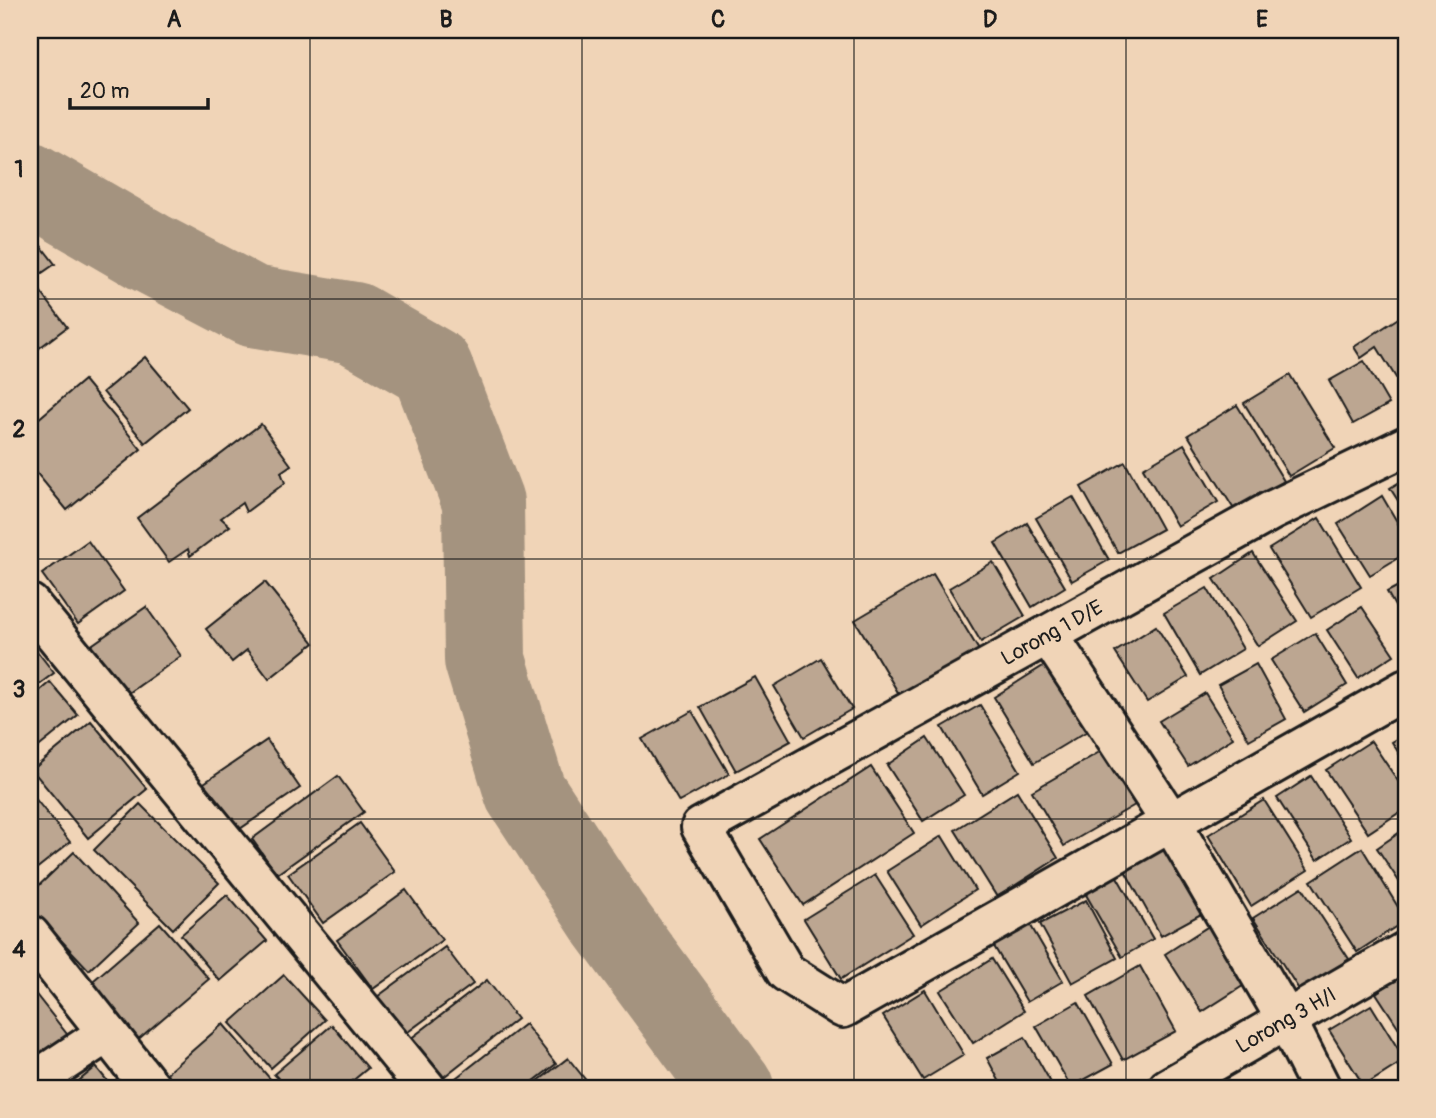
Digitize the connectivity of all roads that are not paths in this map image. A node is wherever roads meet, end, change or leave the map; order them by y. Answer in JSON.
{"nodes":[{"id":1,"x":1406,"y":446,"type":"edge"},
{"id":2,"x":30,"y":604,"type":"edge"},
{"id":3,"x":1049,"y":636,"type":"junction"},
{"id":4,"x":1406,"y":689,"type":"edge"},
{"id":5,"x":1171,"y":822,"type":"junction"},
{"id":6,"x":30,"y":935,"type":"edge"},
{"id":7,"x":1406,"y":951,"type":"edge"},
{"id":8,"x":1286,"y":1020,"type":"junction"},
{"id":9,"x":107,"y":1033,"type":"junction"},
{"id":10,"x":30,"y":1084,"type":"edge"},
{"id":11,"x":151,"y":1088,"type":"edge"},
{"id":12,"x":426,"y":1088,"type":"edge"},
{"id":13,"x":1168,"y":1088,"type":"edge"},
{"id":14,"x":1321,"y":1088,"type":"edge"}],
"edges":[{"from":1,"to":3,"type":"street","name":"Lorong 1 D/E"},
{"from":2,"to":12,"type":"street"},
{"from":3,"to":5,"type":"street"},
{"from":3,"to":5,"type":"street","name":"Lorong 1 D/E"},
{"from":4,"to":5,"type":"street"},
{"from":5,"to":8,"type":"street"},
{"from":6,"to":9,"type":"street"},
{"from":7,"to":8,"type":"street","name":"Lorong 3 H/I"},
{"from":8,"to":13,"type":"street","name":"Lorong 3 H/I"},
{"from":8,"to":14,"type":"street"},
{"from":9,"to":10,"type":"street"},
{"from":9,"to":11,"type":"street"}]}
